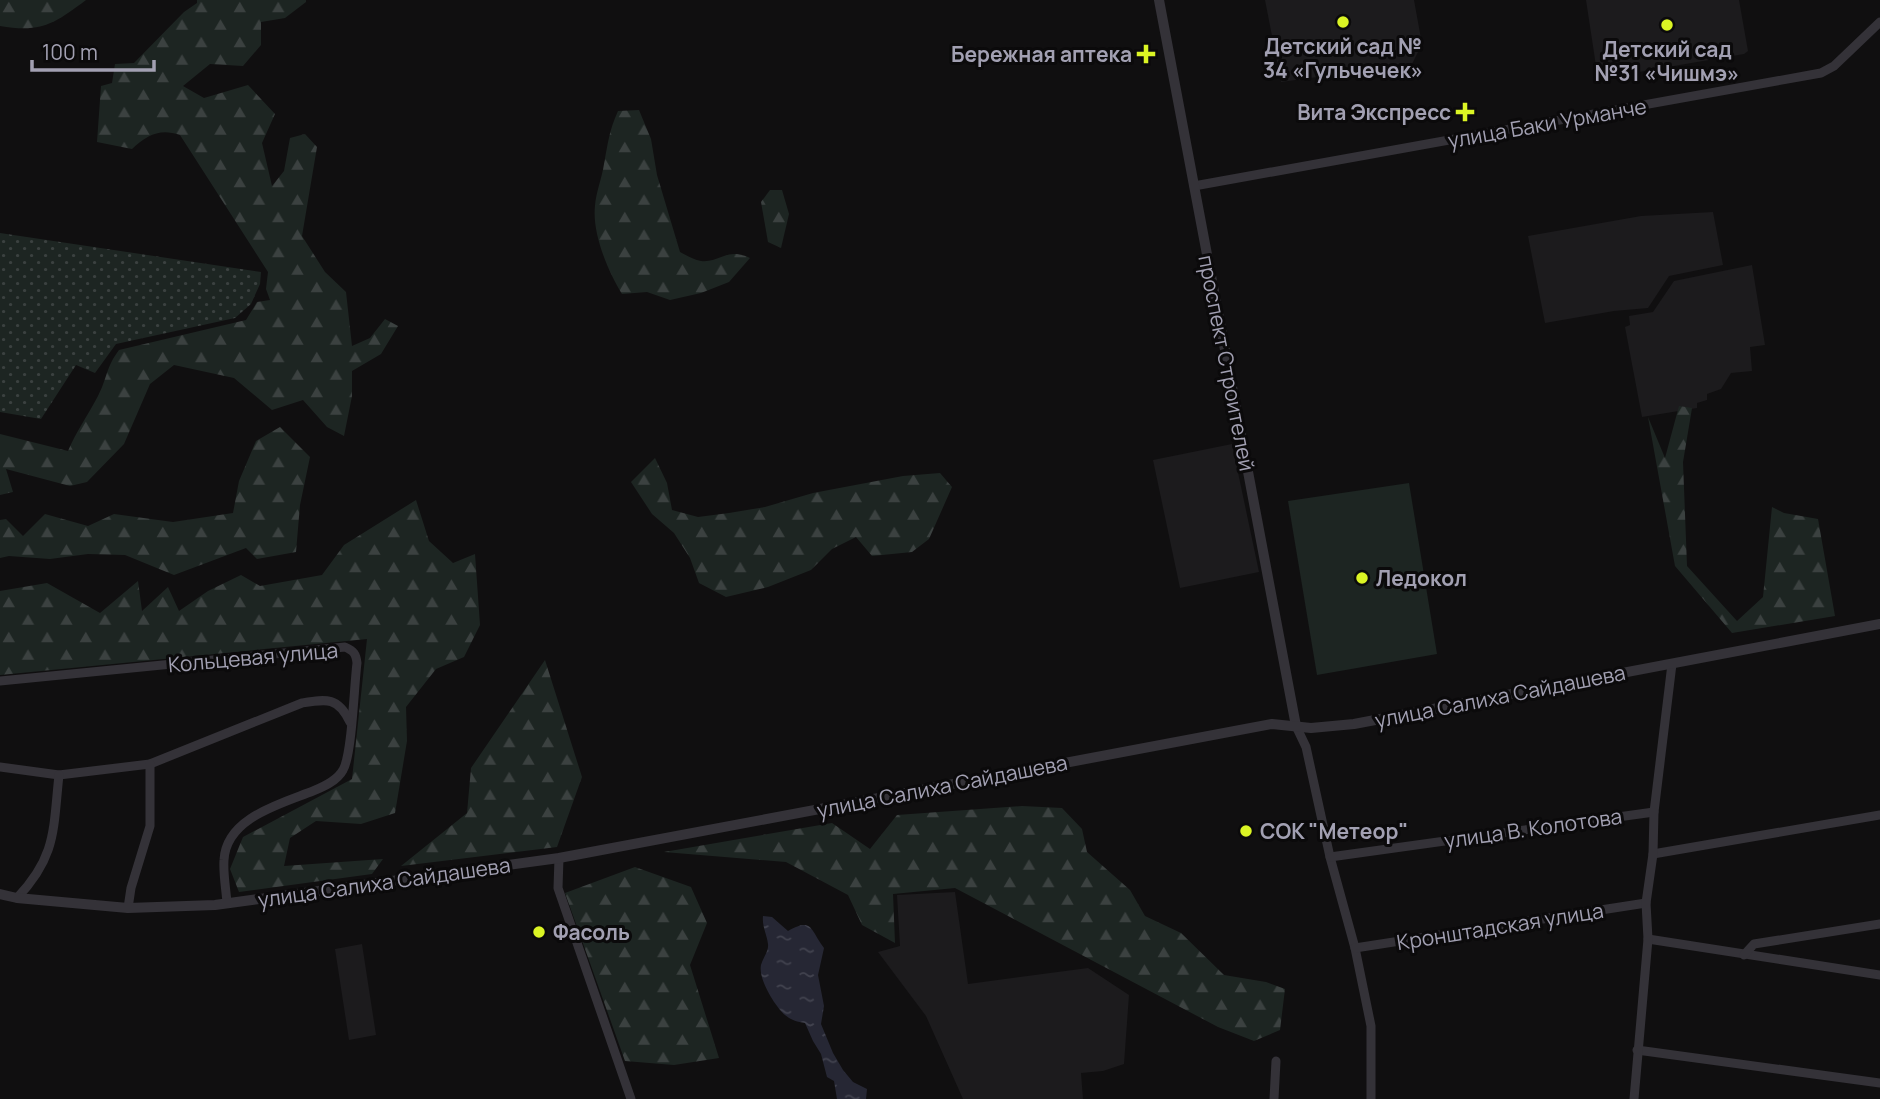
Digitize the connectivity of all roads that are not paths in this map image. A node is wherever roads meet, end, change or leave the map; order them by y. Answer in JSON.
{"nodes":[{"id":1,"x":1159,"y":0,"type":"edge"},
{"id":2,"x":1880,"y":22,"type":"edge"},
{"id":3,"x":1194,"y":186,"type":"junction"},
{"id":4,"x":1880,"y":625,"type":"edge"},
{"id":5,"x":1672,"y":664,"type":"junction"},
{"id":6,"x":0,"y":681,"type":"edge"},
{"id":7,"x":350,"y":723,"type":"junction"},
{"id":8,"x":1296,"y":726,"type":"junction"},
{"id":9,"x":150,"y":764,"type":"junction"},
{"id":10,"x":0,"y":767,"type":"edge"},
{"id":11,"x":59,"y":775,"type":"junction"},
{"id":12,"x":1654,"y":812,"type":"junction"},
{"id":13,"x":1880,"y":815,"type":"edge"},
{"id":14,"x":1653,"y":854,"type":"junction"},
{"id":15,"x":1330,"y":857,"type":"junction"},
{"id":16,"x":559,"y":858,"type":"junction"},
{"id":17,"x":0,"y":894,"type":"edge"},
{"id":18,"x":18,"y":898,"type":"junction"},
{"id":19,"x":227,"y":903,"type":"junction"},
{"id":20,"x":1646,"y":903,"type":"junction"},
{"id":21,"x":128,"y":908,"type":"junction"},
{"id":22,"x":1880,"y":924,"type":"edge"},
{"id":23,"x":1648,"y":939,"type":"junction"},
{"id":24,"x":1355,"y":948,"type":"junction"},
{"id":25,"x":1744,"y":955,"type":"junction"},
{"id":26,"x":1880,"y":975,"type":"edge"},
{"id":27,"x":1637,"y":1050,"type":"junction"},
{"id":28,"x":1276,"y":1061,"type":"dead end"},
{"id":29,"x":1880,"y":1083,"type":"edge"},
{"id":30,"x":631,"y":1099,"type":"edge"},
{"id":31,"x":1274,"y":1099,"type":"edge"},
{"id":32,"x":1371,"y":1099,"type":"edge"},
{"id":33,"x":1634,"y":1099,"type":"edge"}],
"edges":[{"from":1,"to":3,"type":"street","name":"проспект Строителей"},
{"from":2,"to":3,"type":"street","name":"улица Баки Урманче"},
{"from":3,"to":8,"type":"street","name":"проспект Строителей"},
{"from":4,"to":5,"type":"street","name":"улица Салиха Сайдашева"},
{"from":5,"to":8,"type":"street","name":"улица Салиха Сайдашева"},
{"from":5,"to":12,"type":"street"},
{"from":6,"to":7,"type":"street","name":"Кольцевая улица"},
{"from":7,"to":9,"type":"street"},
{"from":7,"to":19,"type":"street","name":"Кольцевая улица"},
{"from":8,"to":15,"type":"street"},
{"from":8,"to":16,"type":"street","name":"улица Салиха Сайдашева"},
{"from":9,"to":11,"type":"street"},
{"from":9,"to":21,"type":"street"},
{"from":10,"to":11,"type":"street"},
{"from":11,"to":18,"type":"street"},
{"from":12,"to":14,"type":"street"},
{"from":12,"to":15,"type":"street","name":"улица В. Колотова"},
{"from":13,"to":14,"type":"street"},
{"from":14,"to":20,"type":"street"},
{"from":15,"to":24,"type":"street"},
{"from":16,"to":19,"type":"street","name":"улица Салиха Сайдашева"},
{"from":16,"to":30,"type":"street"},
{"from":17,"to":18,"type":"street","name":"улица Салиха Сайдашева"},
{"from":18,"to":21,"type":"street","name":"улица Салиха Сайдашева"},
{"from":19,"to":21,"type":"street","name":"улица Салиха Сайдашева"},
{"from":20,"to":23,"type":"street"},
{"from":20,"to":24,"type":"street","name":"Кронштадская улица"},
{"from":22,"to":25,"type":"street"},
{"from":23,"to":25,"type":"street"},
{"from":23,"to":27,"type":"street"},
{"from":24,"to":32,"type":"street"},
{"from":25,"to":26,"type":"street"},
{"from":27,"to":29,"type":"street"},
{"from":27,"to":33,"type":"street"},
{"from":28,"to":31,"type":"street"}]}
